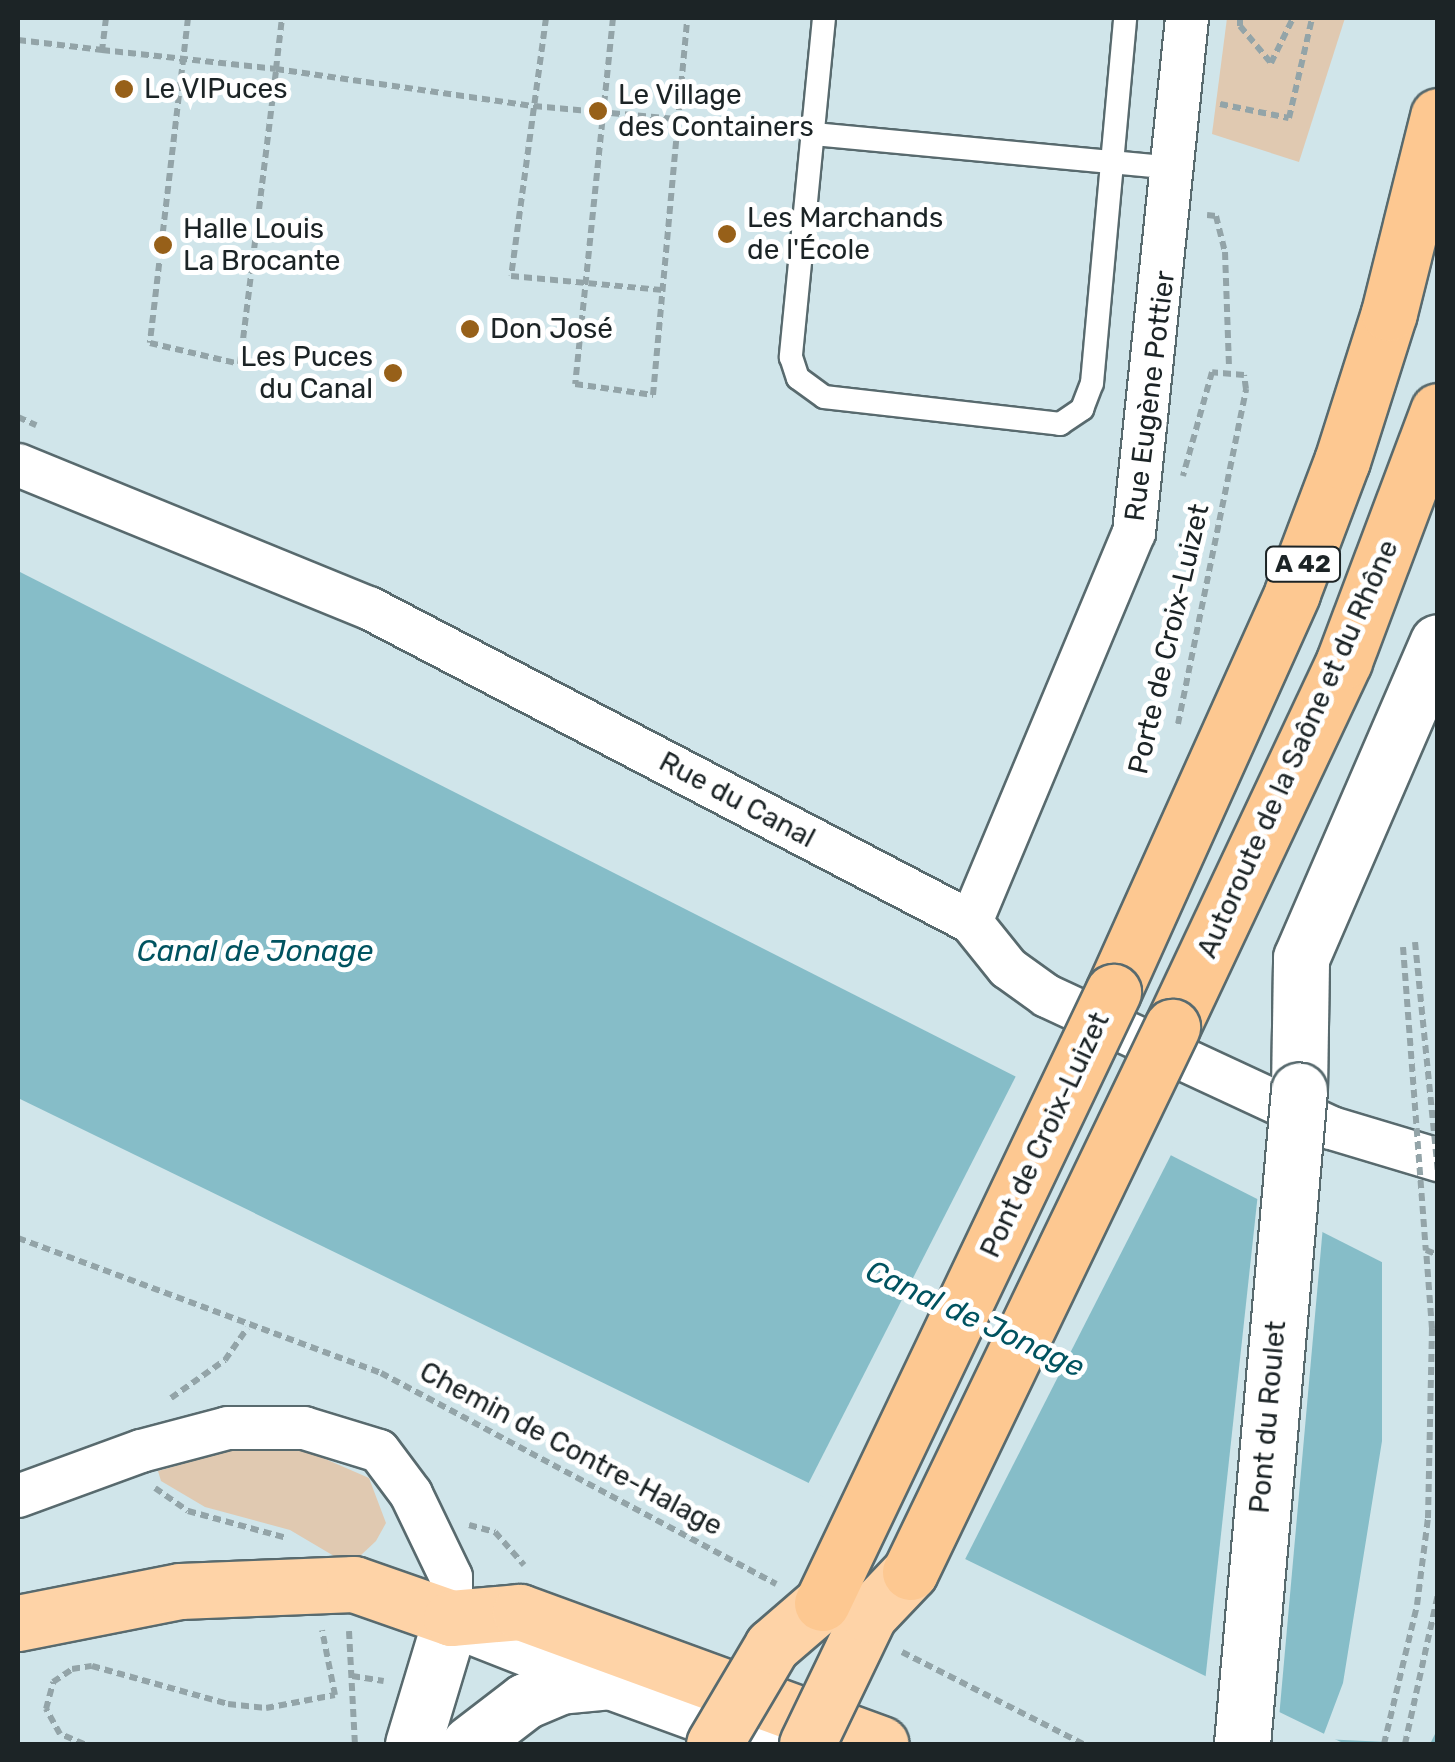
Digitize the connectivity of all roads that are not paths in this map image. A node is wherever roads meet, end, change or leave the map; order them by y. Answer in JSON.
{"nodes":[{"id":1,"x":824,"y":18,"type":"edge"},
{"id":2,"x":1125,"y":18,"type":"edge"},
{"id":3,"x":1187,"y":18,"type":"edge"},
{"id":4,"x":1438,"y":116,"type":"edge"},
{"id":5,"x":814,"y":134,"type":"junction"},
{"id":6,"x":1109,"y":162,"type":"junction"},
{"id":7,"x":1171,"y":188,"type":"junction"},
{"id":8,"x":1438,"y":411,"type":"edge"},
{"id":9,"x":18,"y":466,"type":"edge"},
{"id":10,"x":1438,"y":642,"type":"edge"},
{"id":11,"x":971,"y":922,"type":"junction"},
{"id":12,"x":1438,"y":1160,"type":"edge"},
{"id":13,"x":18,"y":1496,"type":"edge"},
{"id":14,"x":910,"y":1572,"type":"junction"},
{"id":15,"x":804,"y":1596,"type":"junction"},
{"id":16,"x":451,"y":1618,"type":"junction"},
{"id":17,"x":18,"y":1623,"type":"edge"},
{"id":18,"x":633,"y":1690,"type":"junction"},
{"id":19,"x":413,"y":1744,"type":"edge"},
{"id":20,"x":469,"y":1744,"type":"edge"},
{"id":21,"x":714,"y":1744,"type":"edge"},
{"id":22,"x":753,"y":1744,"type":"edge"},
{"id":23,"x":782,"y":1744,"type":"edge"},
{"id":24,"x":807,"y":1744,"type":"edge"},
{"id":25,"x":846,"y":1744,"type":"edge"},
{"id":26,"x":881,"y":1744,"type":"edge"},
{"id":27,"x":1242,"y":1744,"type":"edge"}],
"edges":[{"from":1,"to":5,"type":"lane"},
{"from":2,"to":6,"type":"lane"},
{"from":3,"to":7,"type":"street","name":"Rue Eugène Pottier"},
{"from":4,"to":15,"type":"highway","name":"Pont de Croix-Luizet","number":"A 42","bridge":true},
{"from":5,"to":6,"type":"lane"},
{"from":5,"to":6,"type":"lane"},
{"from":6,"to":7,"type":"lane"},
{"from":7,"to":11,"type":"street","name":"Rue Eugène Pottier"},
{"from":8,"to":14,"type":"highway","name":"Autoroute de la Saône et du Rhône","number":"A 42","bridge":true},
{"from":9,"to":11,"type":"street","name":"Rue du Canal"},
{"from":10,"to":27,"type":"street","name":"Pont du Roulet","bridge":true},
{"from":11,"to":12,"type":"street","name":"Rue du Canal"},
{"from":13,"to":16,"type":"street"},
{"from":14,"to":24,"type":"highway","bridge":true},
{"from":14,"to":25,"type":"highway"},
{"from":15,"to":21,"type":"highway","bridge":true},
{"from":15,"to":22,"type":"highway"},
{"from":16,"to":17,"type":"highway"},
{"from":16,"to":18,"type":"street"},
{"from":16,"to":19,"type":"street"},
{"from":16,"to":26,"type":"highway"},
{"from":18,"to":20,"type":"street"},
{"from":18,"to":23,"type":"street"}]}
